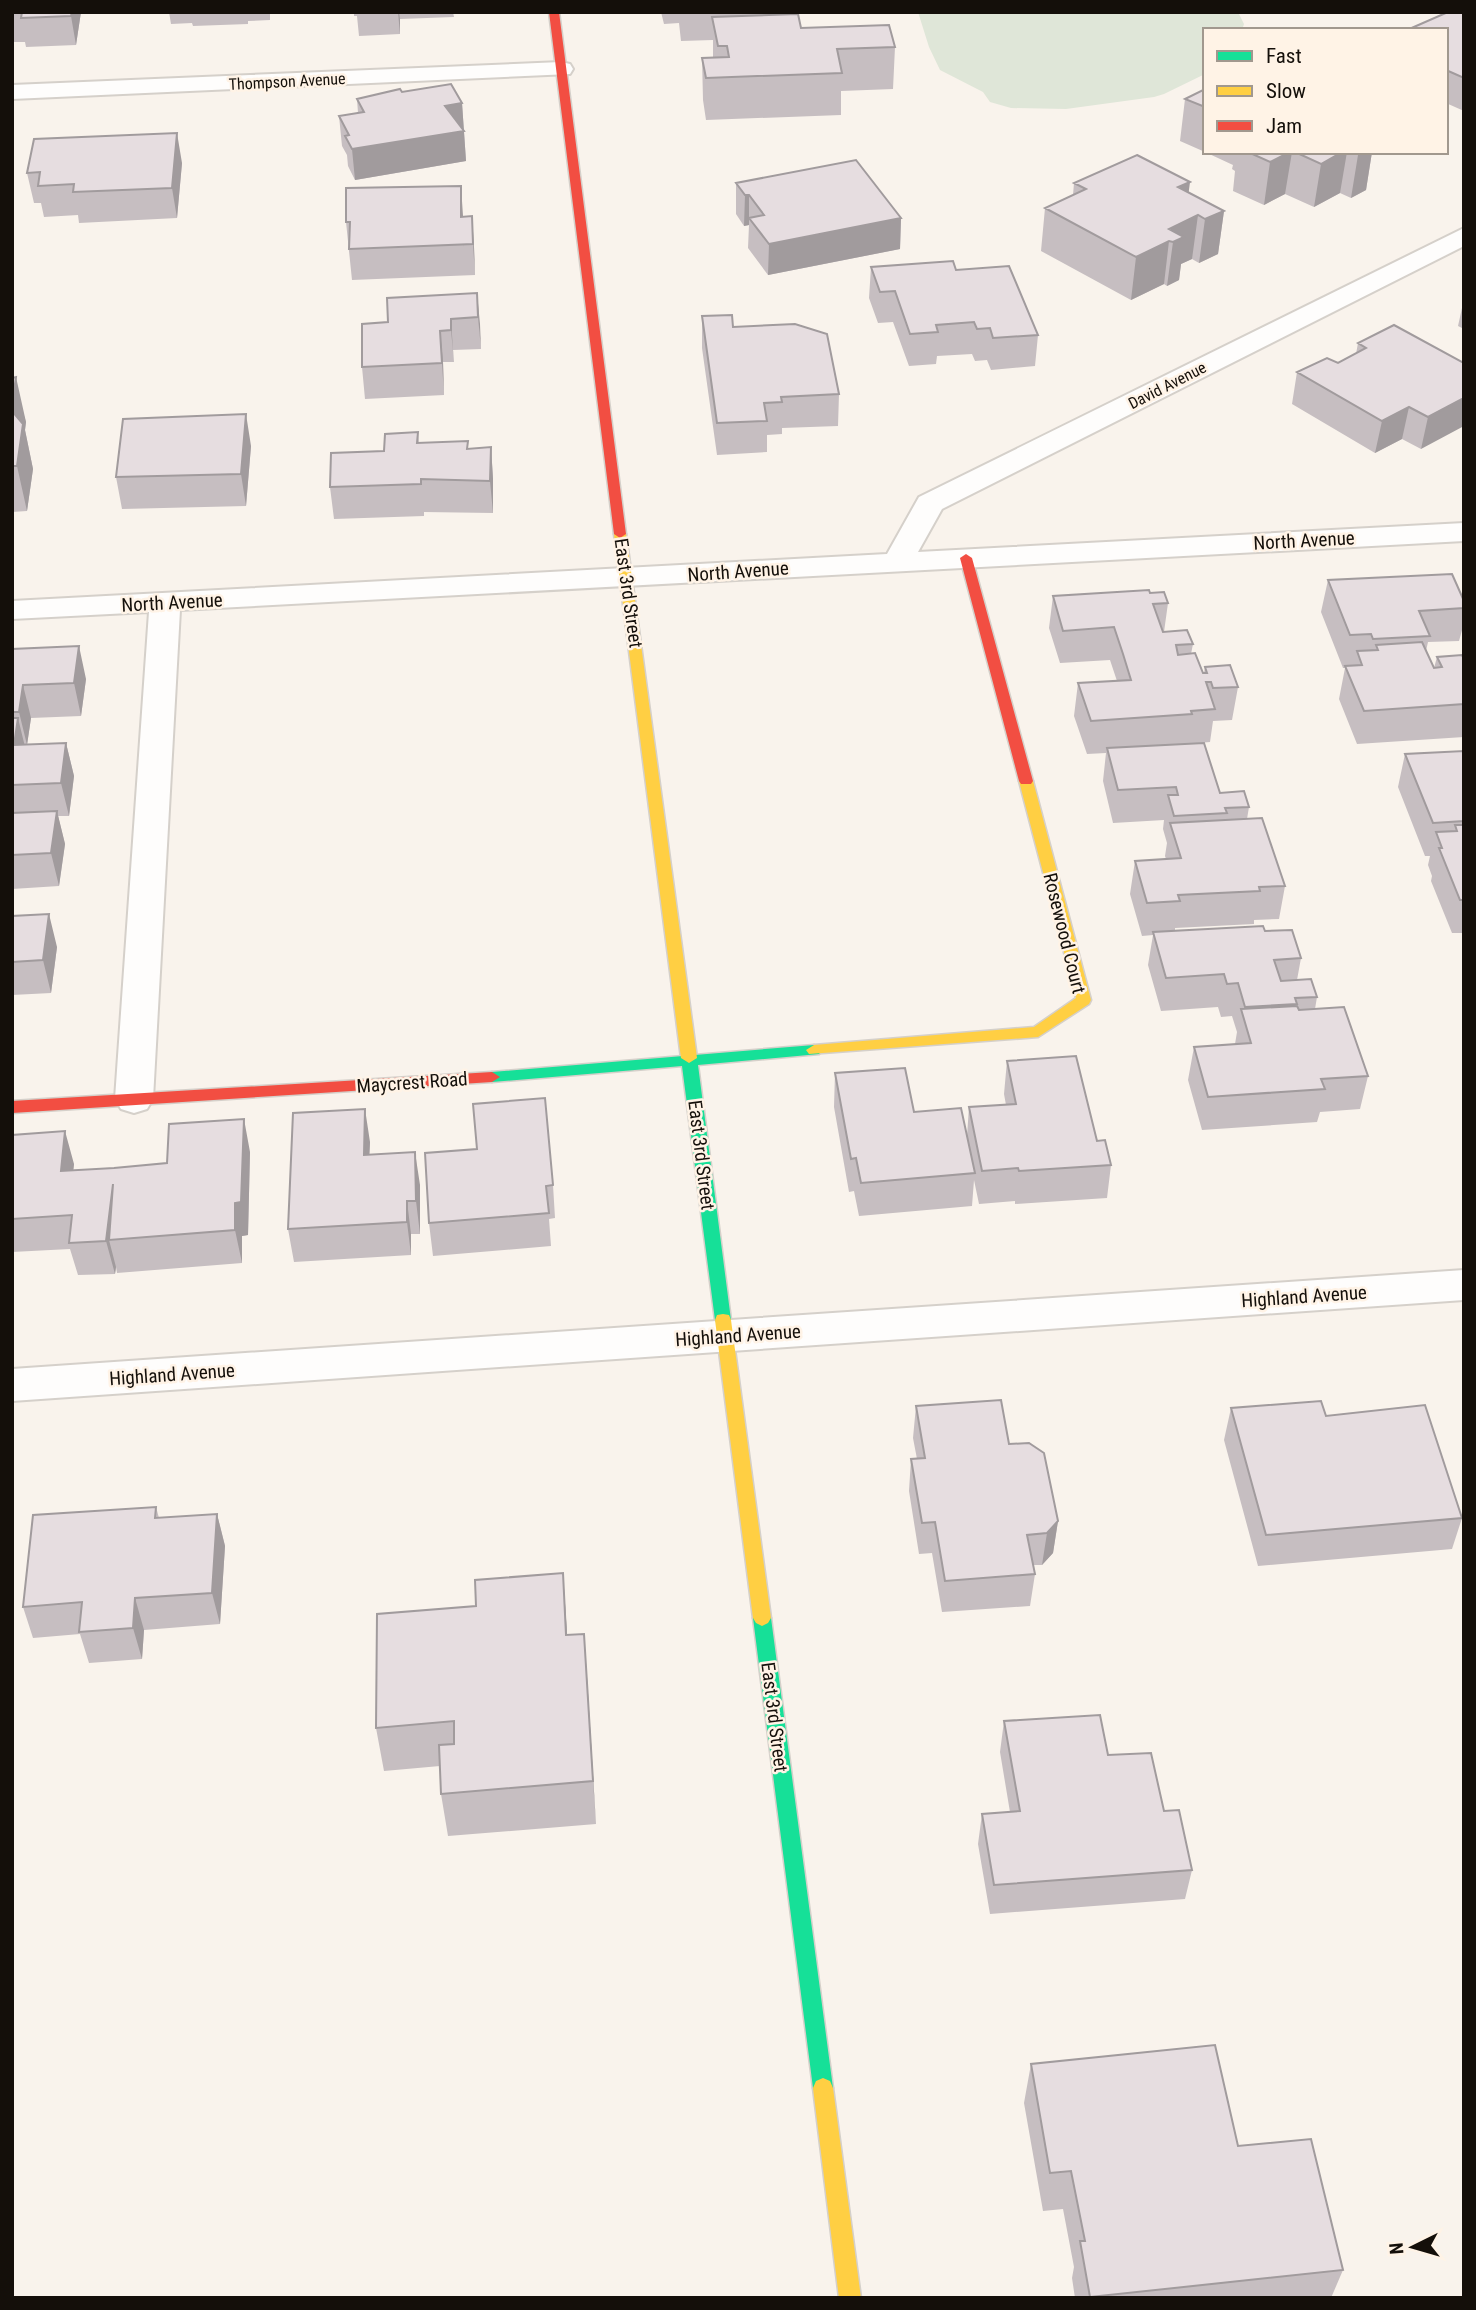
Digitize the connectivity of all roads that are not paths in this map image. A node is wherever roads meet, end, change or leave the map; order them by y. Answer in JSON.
{"nodes":[{"id":1,"x":554,"y":12,"type":"edge"},
{"id":2,"x":561,"y":69,"type":"junction"},
{"id":3,"x":12,"y":92,"type":"edge"},
{"id":4,"x":1464,"y":236,"type":"edge"},
{"id":5,"x":1464,"y":532,"type":"edge"},
{"id":6,"x":966,"y":558,"type":"junction"},
{"id":7,"x":898,"y":561,"type":"junction"},
{"id":8,"x":627,"y":579,"type":"junction"},
{"id":9,"x":165,"y":603,"type":"junction"},
{"id":10,"x":12,"y":610,"type":"edge"},
{"id":11,"x":690,"y":1061,"type":"junction"},
{"id":12,"x":134,"y":1099,"type":"junction"},
{"id":13,"x":12,"y":1107,"type":"edge"},
{"id":14,"x":1464,"y":1285,"type":"edge"},
{"id":15,"x":725,"y":1336,"type":"junction"},
{"id":16,"x":12,"y":1385,"type":"edge"},
{"id":17,"x":850,"y":2298,"type":"edge"}],
"edges":[{"from":1,"to":2,"type":"street","name":"East 3rd Street"},
{"from":2,"to":3,"type":"street","name":"Thompson Avenue"},
{"from":2,"to":8,"type":"street","name":"East 3rd Street"},
{"from":4,"to":7,"type":"street","name":"David Avenue"},
{"from":5,"to":6,"type":"street","name":"North Avenue"},
{"from":6,"to":7,"type":"street","name":"North Avenue"},
{"from":6,"to":11,"type":"street","name":"Rosewood Court"},
{"from":7,"to":8,"type":"street","name":"North Avenue"},
{"from":8,"to":9,"type":"street","name":"North Avenue"},
{"from":8,"to":11,"type":"street","name":"East 3rd Street"},
{"from":9,"to":10,"type":"street","name":"North Avenue"},
{"from":9,"to":12,"type":"street"},
{"from":11,"to":12,"type":"street","name":"Maycrest Road"},
{"from":11,"to":15,"type":"street","name":"East 3rd Street"},
{"from":12,"to":13,"type":"street","name":"Maycrest Road"},
{"from":14,"to":15,"type":"street","name":"Highland Avenue"},
{"from":15,"to":16,"type":"street","name":"Highland Avenue"},
{"from":15,"to":17,"type":"street","name":"East 3rd Street"}]}
